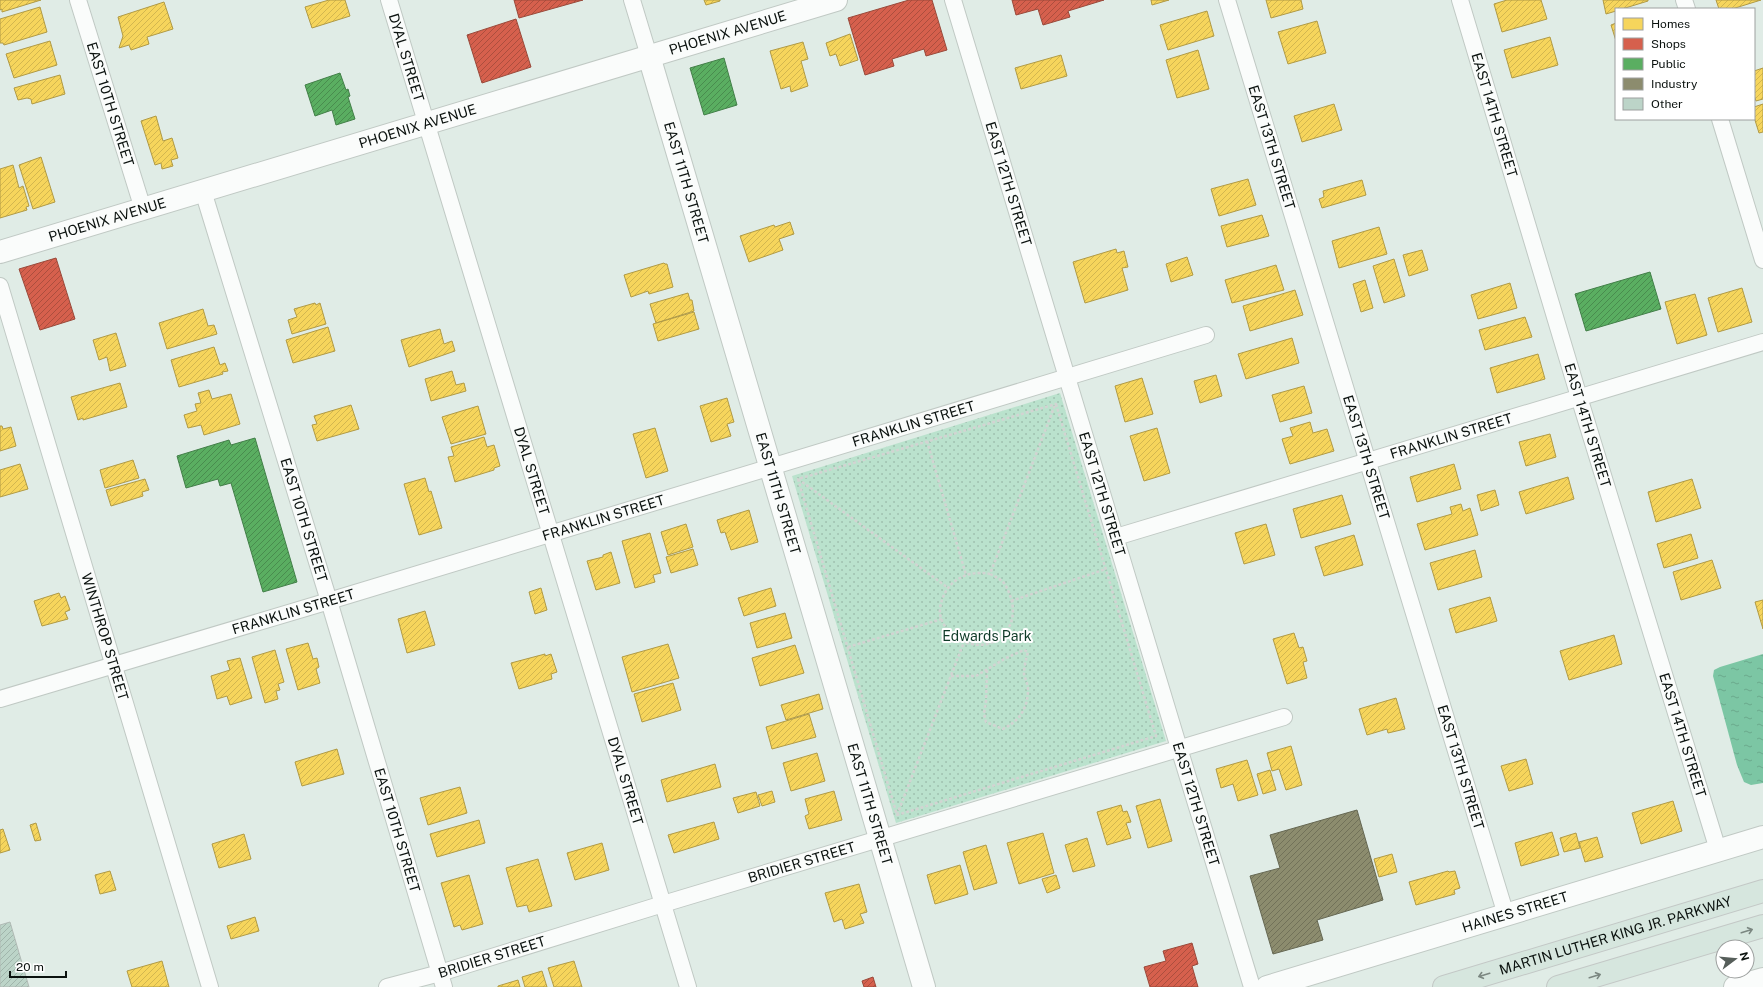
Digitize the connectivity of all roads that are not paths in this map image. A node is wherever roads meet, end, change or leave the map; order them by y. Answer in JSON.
{"nodes":[{"id":1,"x":78,"y":0,"type":"edge"},
{"id":2,"x":389,"y":0,"type":"edge"},
{"id":3,"x":632,"y":0,"type":"edge"},
{"id":4,"x":836,"y":0,"type":"edge"},
{"id":5,"x":953,"y":0,"type":"edge"},
{"id":6,"x":1228,"y":0,"type":"edge"},
{"id":7,"x":1460,"y":0,"type":"edge"},
{"id":8,"x":649,"y":56,"type":"junction"},
{"id":9,"x":1720,"y":120,"type":"edge"},
{"id":10,"x":426,"y":123,"type":"junction"},
{"id":11,"x":203,"y":191,"type":"junction"},
{"id":12,"x":143,"y":209,"type":"junction"},
{"id":13,"x":0,"y":252,"type":"edge"},
{"id":14,"x":1763,"y":260,"type":"edge"},
{"id":15,"x":0,"y":286,"type":"edge"},
{"id":16,"x":1206,"y":335,"type":"dead end"},
{"id":17,"x":1763,"y":342,"type":"edge"},
{"id":18,"x":1068,"y":378,"type":"junction"},
{"id":19,"x":1578,"y":397,"type":"junction"},
{"id":20,"x":1367,"y":460,"type":"junction"},
{"id":21,"x":770,"y":467,"type":"junction"},
{"id":22,"x":551,"y":534,"type":"junction"},
{"id":23,"x":1116,"y":537,"type":"junction"},
{"id":24,"x":329,"y":601,"type":"junction"},
{"id":25,"x":113,"y":664,"type":"junction"},
{"id":26,"x":0,"y":699,"type":"edge"},
{"id":27,"x":1284,"y":717,"type":"dead end"},
{"id":28,"x":1178,"y":748,"type":"junction"},
{"id":29,"x":1763,"y":837,"type":"edge"},
{"id":30,"x":881,"y":838,"type":"junction"},
{"id":31,"x":1718,"y":850,"type":"junction"},
{"id":32,"x":1763,"y":891,"type":"edge"},
{"id":33,"x":663,"y":904,"type":"junction"},
{"id":34,"x":1506,"y":915,"type":"junction"},
{"id":35,"x":1763,"y":926,"type":"edge"},
{"id":36,"x":442,"y":980,"type":"edge"},
{"id":37,"x":1759,"y":982,"type":"edge"},
{"id":38,"x":210,"y":987,"type":"edge"},
{"id":39,"x":387,"y":987,"type":"edge"},
{"id":40,"x":688,"y":987,"type":"edge"},
{"id":41,"x":924,"y":987,"type":"edge"},
{"id":42,"x":1252,"y":987,"type":"edge"},
{"id":43,"x":1267,"y":987,"type":"edge"},
{"id":44,"x":1444,"y":987,"type":"edge"},
{"id":45,"x":1558,"y":987,"type":"edge"},
{"id":46,"x":1735,"y":987,"type":"edge"}],
"edges":[{"from":1,"to":12,"type":"street","name":"EAST 10TH STREET"},
{"from":2,"to":10,"type":"street","name":"DYAL STREET"},
{"from":3,"to":8,"type":"street","name":"EAST 11TH STREET"},
{"from":4,"to":8,"type":"street","name":"PHOENIX AVENUE"},
{"from":5,"to":18,"type":"street","name":"EAST 12TH STREET"},
{"from":6,"to":20,"type":"street","name":"EAST 13TH STREET"},
{"from":7,"to":19,"type":"street","name":"EAST 14TH STREET"},
{"from":8,"to":10,"type":"street","name":"PHOENIX AVENUE"},
{"from":8,"to":21,"type":"street","name":"EAST 11TH STREET"},
{"from":9,"to":14,"type":"street"},
{"from":10,"to":11,"type":"street","name":"PHOENIX AVENUE"},
{"from":10,"to":22,"type":"street","name":"DYAL STREET"},
{"from":11,"to":12,"type":"street","name":"PHOENIX AVENUE"},
{"from":11,"to":24,"type":"street","name":"EAST 10TH STREET"},
{"from":12,"to":13,"type":"street","name":"PHOENIX AVENUE"},
{"from":15,"to":25,"type":"street","name":"WINTHROP STREET"},
{"from":16,"to":18,"type":"street","name":"FRANKLIN STREET"},
{"from":17,"to":19,"type":"street","name":"FRANKLIN STREET"},
{"from":18,"to":21,"type":"street","name":"FRANKLIN STREET"},
{"from":18,"to":23,"type":"street","name":"EAST 12TH STREET"},
{"from":19,"to":20,"type":"street","name":"FRANKLIN STREET"},
{"from":19,"to":31,"type":"street","name":"EAST 14TH STREET"},
{"from":20,"to":23,"type":"street","name":"FRANKLIN STREET"},
{"from":20,"to":34,"type":"street","name":"EAST 13TH STREET"},
{"from":21,"to":22,"type":"street","name":"FRANKLIN STREET"},
{"from":21,"to":30,"type":"street","name":"EAST 11TH STREET"},
{"from":22,"to":24,"type":"street","name":"FRANKLIN STREET"},
{"from":22,"to":33,"type":"street","name":"DYAL STREET"},
{"from":23,"to":28,"type":"street","name":"EAST 12TH STREET"},
{"from":24,"to":25,"type":"street","name":"FRANKLIN STREET"},
{"from":24,"to":36,"type":"street","name":"EAST 10TH STREET"},
{"from":25,"to":26,"type":"street","name":"FRANKLIN STREET"},
{"from":25,"to":38,"type":"street","name":"WINTHROP STREET"},
{"from":27,"to":28,"type":"street","name":"BRIDIER STREET"},
{"from":28,"to":30,"type":"street","name":"BRIDIER STREET"},
{"from":28,"to":42,"type":"street","name":"EAST 12TH STREET"},
{"from":29,"to":31,"type":"street","name":"HAINES STREET"},
{"from":30,"to":33,"type":"street","name":"BRIDIER STREET"},
{"from":30,"to":41,"type":"street","name":"EAST 11TH STREET"},
{"from":31,"to":34,"type":"street","name":"HAINES STREET"},
{"from":32,"to":44,"type":"highway","name":"MARTIN LUTHER KING JR. PARKWAY","one_way":true},
{"from":33,"to":36,"type":"street","name":"BRIDIER STREET"},
{"from":33,"to":40,"type":"street","name":"DYAL STREET"},
{"from":34,"to":43,"type":"street","name":"HAINES STREET"},
{"from":45,"to":35,"type":"highway","one_way":true},
{"from":36,"to":39,"type":"street","name":"BRIDIER STREET"},
{"from":37,"to":46,"type":"street"}]}
